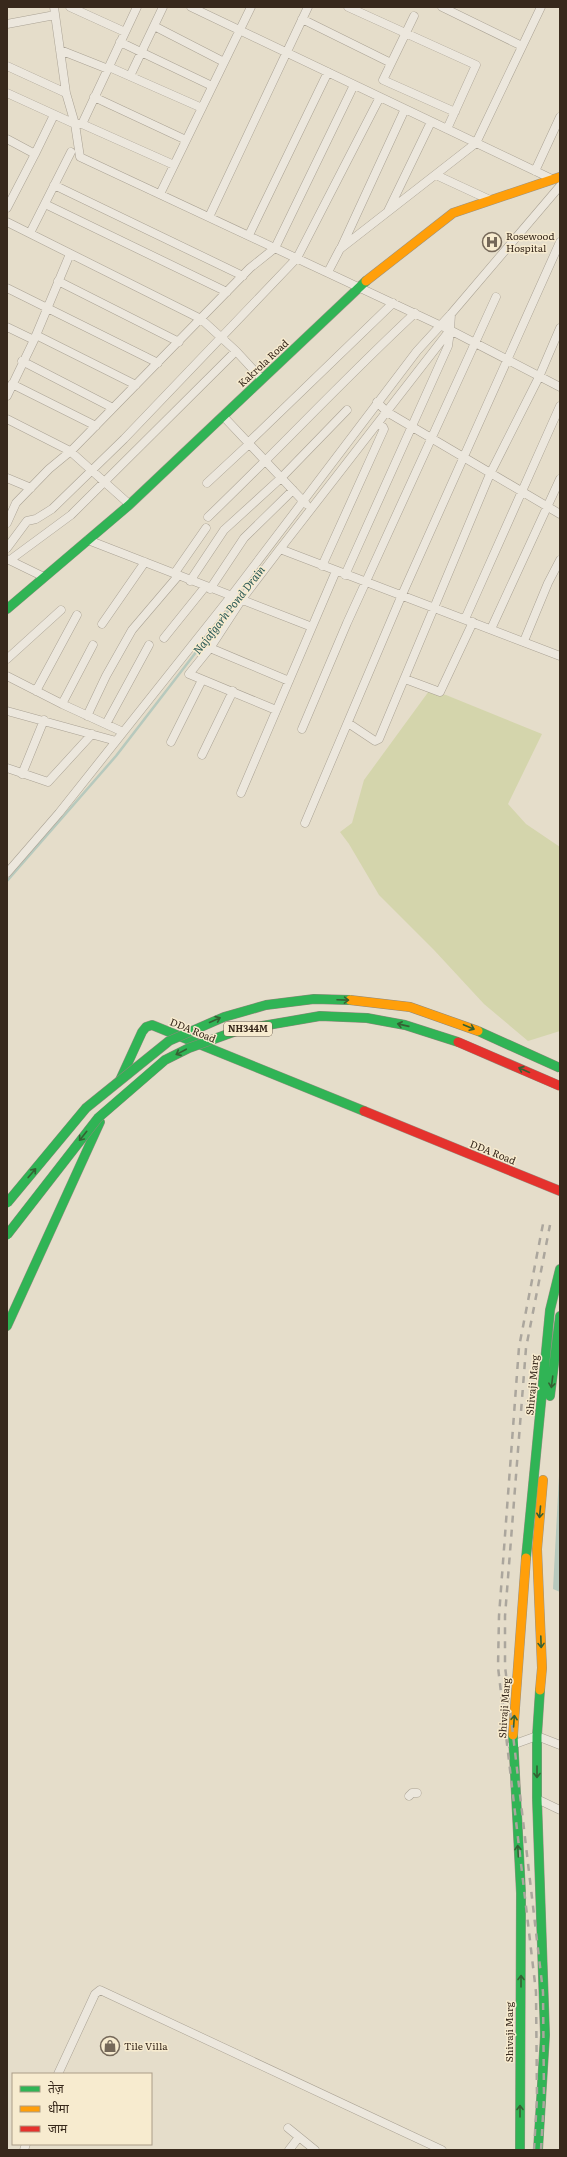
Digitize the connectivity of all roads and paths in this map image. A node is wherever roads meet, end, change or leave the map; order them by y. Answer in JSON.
{"nodes":[{"id":1,"x":70,"y":7,"type":"edge"},
{"id":2,"x":163,"y":7,"type":"edge"},
{"id":3,"x":191,"y":7,"type":"edge"},
{"id":4,"x":251,"y":7,"type":"edge"},
{"id":5,"x":308,"y":7,"type":"edge"},
{"id":6,"x":348,"y":7,"type":"edge"},
{"id":7,"x":442,"y":7,"type":"edge"},
{"id":8,"x":541,"y":7,"type":"edge"},
{"id":9,"x":135,"y":8,"type":"edge"},
{"id":10,"x":54,"y":11,"type":"edge"},
{"id":11,"x":414,"y":16,"type":"dead end"},
{"id":12,"x":302,"y":19,"type":"junction"},
{"id":13,"x":7,"y":24,"type":"edge"},
{"id":14,"x":154,"y":26,"type":"junction"},
{"id":15,"x":240,"y":30,"type":"junction"},
{"id":16,"x":125,"y":32,"type":"junction"},
{"id":17,"x":406,"y":33,"type":"junction"},
{"id":18,"x":120,"y":42,"type":"junction"},
{"id":19,"x":522,"y":46,"type":"junction"},
{"id":20,"x":60,"y":50,"type":"junction"},
{"id":21,"x":141,"y":52,"type":"junction"},
{"id":22,"x":286,"y":52,"type":"junction"},
{"id":23,"x":224,"y":62,"type":"junction"},
{"id":24,"x":391,"y":63,"type":"junction"},
{"id":25,"x":7,"y":66,"type":"edge"},
{"id":26,"x":108,"y":68,"type":"junction"},
{"id":27,"x":328,"y":72,"type":"junction"},
{"id":28,"x":130,"y":76,"type":"junction"},
{"id":29,"x":354,"y":85,"type":"junction"},
{"id":30,"x":212,"y":86,"type":"junction"},
{"id":31,"x":7,"y":93,"type":"edge"},
{"id":32,"x":66,"y":93,"type":"junction"},
{"id":33,"x":94,"y":97,"type":"junction"},
{"id":34,"x":380,"y":97,"type":"junction"},
{"id":35,"x":202,"y":108,"type":"junction"},
{"id":36,"x":405,"y":109,"type":"junction"},
{"id":37,"x":455,"y":112,"type":"junction"},
{"id":38,"x":54,"y":115,"type":"junction"},
{"id":39,"x":560,"y":118,"type":"edge"},
{"id":40,"x":431,"y":122,"type":"junction"},
{"id":41,"x":78,"y":124,"type":"junction"},
{"id":42,"x":447,"y":129,"type":"junction"},
{"id":43,"x":7,"y":139,"type":"edge"},
{"id":44,"x":186,"y":140,"type":"junction"},
{"id":45,"x":476,"y":143,"type":"junction"},
{"id":46,"x":70,"y":152,"type":"dead end"},
{"id":47,"x":36,"y":154,"type":"junction"},
{"id":48,"x":174,"y":165,"type":"junction"},
{"id":49,"x":535,"y":171,"type":"junction"},
{"id":50,"x":436,"y":175,"type":"junction"},
{"id":51,"x":556,"y":178,"type":"edge"},
{"id":52,"x":54,"y":185,"type":"junction"},
{"id":53,"x":560,"y":186,"type":"edge"},
{"id":54,"x":160,"y":194,"type":"junction"},
{"id":55,"x":490,"y":200,"type":"junction"},
{"id":56,"x":45,"y":204,"type":"junction"},
{"id":57,"x":7,"y":208,"type":"edge"},
{"id":58,"x":386,"y":214,"type":"junction"},
{"id":59,"x":209,"y":216,"type":"junction"},
{"id":60,"x":7,"y":222,"type":"edge"},
{"id":61,"x":30,"y":233,"type":"junction"},
{"id":62,"x":249,"y":235,"type":"junction"},
{"id":63,"x":560,"y":242,"type":"edge"},
{"id":64,"x":275,"y":248,"type":"junction"},
{"id":65,"x":340,"y":249,"type":"junction"},
{"id":66,"x":70,"y":254,"type":"junction"},
{"id":67,"x":297,"y":258,"type":"junction"},
{"id":68,"x":328,"y":272,"type":"junction"},
{"id":69,"x":243,"y":276,"type":"junction"},
{"id":70,"x":58,"y":280,"type":"junction"},
{"id":71,"x":359,"y":287,"type":"junction"},
{"id":72,"x":7,"y":288,"type":"edge"},
{"id":73,"x":227,"y":292,"type":"junction"},
{"id":74,"x":496,"y":297,"type":"dead end"},
{"id":75,"x":393,"y":303,"type":"junction"},
{"id":76,"x":46,"y":308,"type":"junction"},
{"id":77,"x":415,"y":313,"type":"junction"},
{"id":78,"x":451,"y":314,"type":"junction"},
{"id":79,"x":201,"y":319,"type":"junction"},
{"id":80,"x":440,"y":325,"type":"junction"},
{"id":81,"x":7,"y":327,"type":"edge"},
{"id":82,"x":560,"y":328,"type":"edge"},
{"id":83,"x":450,"y":330,"type":"junction"},
{"id":84,"x":220,"y":337,"type":"junction"},
{"id":85,"x":35,"y":338,"type":"junction"},
{"id":86,"x":179,"y":342,"type":"junction"},
{"id":87,"x":474,"y":343,"type":"junction"},
{"id":88,"x":236,"y":351,"type":"junction"},
{"id":89,"x":507,"y":361,"type":"junction"},
{"id":90,"x":22,"y":362,"type":"junction"},
{"id":91,"x":158,"y":363,"type":"junction"},
{"id":92,"x":538,"y":377,"type":"junction"},
{"id":93,"x":262,"y":379,"type":"junction"},
{"id":94,"x":136,"y":385,"type":"junction"},
{"id":95,"x":560,"y":387,"type":"edge"},
{"id":96,"x":9,"y":389,"type":"edge"},
{"id":97,"x":560,"y":406,"type":"edge"},
{"id":98,"x":382,"y":407,"type":"junction"},
{"id":99,"x":113,"y":408,"type":"junction"},
{"id":100,"x":347,"y":410,"type":"dead end"},
{"id":101,"x":223,"y":416,"type":"junction"},
{"id":102,"x":7,"y":419,"type":"edge"},
{"id":103,"x":377,"y":424,"type":"junction"},
{"id":104,"x":96,"y":426,"type":"junction"},
{"id":105,"x":410,"y":426,"type":"junction"},
{"id":106,"x":431,"y":438,"type":"junction"},
{"id":107,"x":249,"y":443,"type":"junction"},
{"id":108,"x":70,"y":451,"type":"junction"},
{"id":109,"x":464,"y":457,"type":"junction"},
{"id":110,"x":266,"y":462,"type":"junction"},
{"id":111,"x":92,"y":470,"type":"junction"},
{"id":112,"x":490,"y":474,"type":"junction"},
{"id":113,"x":7,"y":478,"type":"edge"},
{"id":114,"x":281,"y":478,"type":"junction"},
{"id":115,"x":560,"y":479,"type":"edge"},
{"id":116,"x":104,"y":482,"type":"junction"},
{"id":117,"x":207,"y":483,"type":"dead end"},
{"id":118,"x":31,"y":488,"type":"junction"},
{"id":119,"x":293,"y":490,"type":"junction"},
{"id":120,"x":521,"y":492,"type":"junction"},
{"id":121,"x":129,"y":504,"type":"junction"},
{"id":122,"x":307,"y":505,"type":"junction"},
{"id":123,"x":547,"y":507,"type":"junction"},
{"id":124,"x":560,"y":514,"type":"edge"},
{"id":125,"x":208,"y":517,"type":"dead end"},
{"id":126,"x":7,"y":523,"type":"edge"},
{"id":127,"x":206,"y":528,"type":"dead end"},
{"id":128,"x":88,"y":540,"type":"junction"},
{"id":129,"x":7,"y":548,"type":"edge"},
{"id":130,"x":280,"y":549,"type":"junction"},
{"id":131,"x":9,"y":560,"type":"edge"},
{"id":132,"x":560,"y":560,"type":"edge"},
{"id":133,"x":145,"y":562,"type":"junction"},
{"id":134,"x":322,"y":566,"type":"junction"},
{"id":135,"x":336,"y":571,"type":"junction"},
{"id":136,"x":176,"y":575,"type":"junction"},
{"id":137,"x":345,"y":575,"type":"junction"},
{"id":138,"x":44,"y":577,"type":"junction"},
{"id":139,"x":190,"y":581,"type":"junction"},
{"id":140,"x":366,"y":583,"type":"junction"},
{"id":141,"x":207,"y":588,"type":"junction"},
{"id":142,"x":237,"y":597,"type":"junction"},
{"id":143,"x":402,"y":597,"type":"junction"},
{"id":144,"x":436,"y":608,"type":"junction"},
{"id":145,"x":7,"y":609,"type":"edge"},
{"id":146,"x":61,"y":610,"type":"dead end"},
{"id":147,"x":77,"y":615,"type":"dead end"},
{"id":148,"x":469,"y":620,"type":"junction"},
{"id":149,"x":102,"y":624,"type":"dead end"},
{"id":150,"x":312,"y":627,"type":"junction"},
{"id":151,"x":491,"y":629,"type":"junction"},
{"id":152,"x":164,"y":638,"type":"dead end"},
{"id":153,"x":524,"y":641,"type":"junction"},
{"id":154,"x":203,"y":643,"type":"junction"},
{"id":155,"x":93,"y":645,"type":"dead end"},
{"id":156,"x":149,"y":645,"type":"dead end"},
{"id":157,"x":560,"y":656,"type":"edge"},
{"id":158,"x":7,"y":658,"type":"edge"},
{"id":159,"x":7,"y":676,"type":"edge"},
{"id":160,"x":405,"y":679,"type":"junction"},
{"id":161,"x":202,"y":680,"type":"junction"},
{"id":162,"x":289,"y":681,"type":"junction"},
{"id":163,"x":36,"y":691,"type":"junction"},
{"id":164,"x":233,"y":691,"type":"junction"},
{"id":165,"x":62,"y":704,"type":"junction"},
{"id":166,"x":276,"y":710,"type":"junction"},
{"id":167,"x":7,"y":711,"type":"edge"},
{"id":168,"x":87,"y":716,"type":"junction"},
{"id":169,"x":44,"y":720,"type":"junction"},
{"id":170,"x":348,"y":723,"type":"junction"},
{"id":171,"x":106,"y":724,"type":"junction"},
{"id":172,"x":302,"y":729,"type":"dead end"},
{"id":173,"x":123,"y":732,"type":"junction"},
{"id":174,"x":92,"y":734,"type":"junction"},
{"id":175,"x":116,"y":741,"type":"junction"},
{"id":176,"x":171,"y":742,"type":"dead end"},
{"id":177,"x":202,"y":755,"type":"dead end"},
{"id":178,"x":7,"y":768,"type":"edge"},
{"id":179,"x":22,"y":774,"type":"junction"},
{"id":180,"x":241,"y":793,"type":"dead end"},
{"id":181,"x":305,"y":823,"type":"dead end"},
{"id":182,"x":7,"y":873,"type":"edge"},
{"id":183,"x":560,"y":1068,"type":"edge"},
{"id":184,"x":560,"y":1086,"type":"edge"},
{"id":185,"x":560,"y":1191,"type":"edge"},
{"id":186,"x":7,"y":1203,"type":"edge"},
{"id":187,"x":7,"y":1235,"type":"edge"},
{"id":188,"x":560,"y":1269,"type":"edge"},
{"id":189,"x":560,"y":1316,"type":"edge"},
{"id":190,"x":7,"y":1326,"type":"edge"},
{"id":191,"x":537,"y":1736,"type":"junction"},
{"id":192,"x":512,"y":1745,"type":"junction"},
{"id":193,"x":560,"y":1745,"type":"edge"},
{"id":194,"x":537,"y":1799,"type":"junction"},
{"id":195,"x":559,"y":1807,"type":"edge"},
{"id":196,"x":58,"y":2073,"type":"edge"},
{"id":197,"x":288,"y":2128,"type":"dead end"},
{"id":198,"x":299,"y":2137,"type":"junction"},
{"id":199,"x":289,"y":2150,"type":"edge"},
{"id":200,"x":315,"y":2150,"type":"edge"},
{"id":201,"x":442,"y":2150,"type":"edge"},
{"id":202,"x":520,"y":2150,"type":"edge"},
{"id":203,"x":538,"y":2150,"type":"edge"}],
"edges":[{"from":1,"to":16,"type":"street"},
{"from":2,"to":14,"type":"street"},
{"from":3,"to":15,"type":"street"},
{"from":4,"to":15,"type":"street"},
{"from":5,"to":12,"type":"street"},
{"from":6,"to":17,"type":"street"},
{"from":7,"to":19,"type":"street"},
{"from":8,"to":19,"type":"street"},
{"from":9,"to":16,"type":"street"},
{"from":10,"to":13,"type":"street"},
{"from":10,"to":20,"type":"street"},
{"from":11,"to":17,"type":"street"},
{"from":12,"to":22,"type":"street"},
{"from":12,"to":24,"type":"street"},
{"from":14,"to":21,"type":"street"},
{"from":14,"to":23,"type":"street"},
{"from":15,"to":22,"type":"street"},
{"from":15,"to":23,"type":"street"},
{"from":16,"to":18,"type":"street"},
{"from":17,"to":24,"type":"street"},
{"from":17,"to":37,"type":"street"},
{"from":18,"to":21,"type":"street"},
{"from":18,"to":26,"type":"street"},
{"from":19,"to":45,"type":"street"},
{"from":20,"to":26,"type":"street"},
{"from":20,"to":32,"type":"street"},
{"from":21,"to":28,"type":"street"},
{"from":21,"to":30,"type":"street"},
{"from":22,"to":27,"type":"street"},
{"from":22,"to":59,"type":"street"},
{"from":23,"to":30,"type":"street"},
{"from":24,"to":37,"type":"street"},
{"from":25,"to":32,"type":"street"},
{"from":26,"to":28,"type":"street"},
{"from":26,"to":33,"type":"street"},
{"from":27,"to":29,"type":"street"},
{"from":27,"to":62,"type":"street"},
{"from":28,"to":35,"type":"street"},
{"from":29,"to":34,"type":"street"},
{"from":29,"to":64,"type":"street"},
{"from":30,"to":35,"type":"street"},
{"from":31,"to":38,"type":"street"},
{"from":32,"to":41,"type":"street"},
{"from":33,"to":41,"type":"street"},
{"from":33,"to":44,"type":"street"},
{"from":34,"to":36,"type":"street"},
{"from":34,"to":67,"type":"street"},
{"from":35,"to":44,"type":"street"},
{"from":36,"to":40,"type":"street"},
{"from":36,"to":65,"type":"street"},
{"from":37,"to":42,"type":"street"},
{"from":38,"to":41,"type":"street"},
{"from":38,"to":47,"type":"street"},
{"from":39,"to":49,"type":"street"},
{"from":40,"to":42,"type":"street"},
{"from":40,"to":58,"type":"street"},
{"from":41,"to":48,"type":"street"},
{"from":41,"to":54,"type":"street"},
{"from":42,"to":45,"type":"street"},
{"from":43,"to":47,"type":"street"},
{"from":44,"to":48,"type":"street"},
{"from":45,"to":49,"type":"street"},
{"from":45,"to":50,"type":"street"},
{"from":46,"to":52,"type":"street"},
{"from":47,"to":57,"type":"street"},
{"from":48,"to":54,"type":"street"},
{"from":49,"to":51,"type":"street"},
{"from":50,"to":55,"type":"street"},
{"from":50,"to":58,"type":"street"},
{"from":51,"to":55,"type":"main road","name":"Kakrola Road"},
{"from":52,"to":56,"type":"street"},
{"from":52,"to":69,"type":"street"},
{"from":53,"to":78,"type":"street"},
{"from":54,"to":59,"type":"street"},
{"from":55,"to":71,"type":"main road","name":"Kakrola Road"},
{"from":56,"to":61,"type":"street"},
{"from":56,"to":73,"type":"street"},
{"from":58,"to":65,"type":"street"},
{"from":59,"to":62,"type":"street"},
{"from":60,"to":61,"type":"street"},
{"from":61,"to":66,"type":"street"},
{"from":62,"to":64,"type":"street"},
{"from":63,"to":89,"type":"street"},
{"from":64,"to":67,"type":"street"},
{"from":64,"to":69,"type":"street"},
{"from":65,"to":68,"type":"street"},
{"from":66,"to":70,"type":"street"},
{"from":66,"to":79,"type":"street"},
{"from":67,"to":68,"type":"street"},
{"from":67,"to":84,"type":"street"},
{"from":68,"to":71,"type":"street"},
{"from":69,"to":73,"type":"street"},
{"from":70,"to":76,"type":"street"},
{"from":70,"to":86,"type":"street"},
{"from":71,"to":75,"type":"street"},
{"from":71,"to":93,"type":"main road","name":"Kakrola Road"},
{"from":72,"to":76,"type":"street"},
{"from":73,"to":79,"type":"street"},
{"from":74,"to":87,"type":"street"},
{"from":75,"to":77,"type":"street"},
{"from":75,"to":107,"type":"street"},
{"from":76,"to":85,"type":"street"},
{"from":76,"to":91,"type":"street"},
{"from":77,"to":80,"type":"street"},
{"from":77,"to":110,"type":"street"},
{"from":78,"to":80,"type":"street"},
{"from":78,"to":83,"type":"street"},
{"from":79,"to":84,"type":"street"},
{"from":79,"to":86,"type":"street"},
{"from":80,"to":83,"type":"street"},
{"from":80,"to":98,"type":"street"},
{"from":81,"to":85,"type":"street"},
{"from":82,"to":92,"type":"street"},
{"from":83,"to":87,"type":"street"},
{"from":83,"to":98,"type":"street"},
{"from":83,"to":105,"type":"street"},
{"from":84,"to":88,"type":"street"},
{"from":84,"to":111,"type":"street"},
{"from":85,"to":90,"type":"street"},
{"from":85,"to":94,"type":"street"},
{"from":86,"to":91,"type":"street"},
{"from":87,"to":89,"type":"street"},
{"from":87,"to":106,"type":"street"},
{"from":88,"to":93,"type":"street"},
{"from":88,"to":116,"type":"street"},
{"from":89,"to":92,"type":"street"},
{"from":89,"to":109,"type":"street"},
{"from":90,"to":96,"type":"street"},
{"from":90,"to":99,"type":"street"},
{"from":91,"to":94,"type":"street"},
{"from":92,"to":95,"type":"street"},
{"from":92,"to":112,"type":"street"},
{"from":93,"to":101,"type":"main road","name":"Kakrola Road"},
{"from":94,"to":99,"type":"street"},
{"from":96,"to":104,"type":"street"},
{"from":97,"to":120,"type":"street"},
{"from":98,"to":103,"type":"street"},
{"from":98,"to":105,"type":"street"},
{"from":98,"to":122,"type":"street"},
{"from":99,"to":104,"type":"street"},
{"from":100,"to":114,"type":"street"},
{"from":101,"to":107,"type":"street"},
{"from":101,"to":121,"type":"main road","name":"Kakrola Road"},
{"from":102,"to":108,"type":"street"},
{"from":103,"to":122,"type":"street"},
{"from":103,"to":134,"type":"street"},
{"from":104,"to":108,"type":"street"},
{"from":105,"to":106,"type":"street"},
{"from":105,"to":137,"type":"street"},
{"from":106,"to":109,"type":"street"},
{"from":106,"to":140,"type":"street"},
{"from":107,"to":110,"type":"street"},
{"from":107,"to":117,"type":"street"},
{"from":108,"to":111,"type":"street"},
{"from":108,"to":118,"type":"street"},
{"from":109,"to":112,"type":"street"},
{"from":109,"to":143,"type":"street"},
{"from":110,"to":114,"type":"street"},
{"from":110,"to":125,"type":"street"},
{"from":111,"to":116,"type":"street"},
{"from":111,"to":129,"type":"street"},
{"from":112,"to":120,"type":"street"},
{"from":112,"to":144,"type":"street"},
{"from":113,"to":118,"type":"street"},
{"from":114,"to":119,"type":"street"},
{"from":114,"to":139,"type":"street"},
{"from":115,"to":123,"type":"street"},
{"from":116,"to":121,"type":"street"},
{"from":116,"to":131,"type":"street"},
{"from":118,"to":126,"type":"street"},
{"from":119,"to":122,"type":"street"},
{"from":119,"to":141,"type":"street"},
{"from":120,"to":123,"type":"street"},
{"from":120,"to":148,"type":"street"},
{"from":121,"to":128,"type":"main road","name":"Kakrola Road"},
{"from":122,"to":130,"type":"street"},
{"from":122,"to":142,"type":"street"},
{"from":123,"to":124,"type":"street"},
{"from":123,"to":151,"type":"street"},
{"from":127,"to":136,"type":"street"},
{"from":128,"to":133,"type":"street"},
{"from":128,"to":138,"type":"main road","name":"Kakrola Road"},
{"from":130,"to":134,"type":"street"},
{"from":130,"to":142,"type":"street"},
{"from":131,"to":138,"type":"street"},
{"from":132,"to":153,"type":"street"},
{"from":133,"to":136,"type":"street"},
{"from":133,"to":149,"type":"street"},
{"from":134,"to":135,"type":"street"},
{"from":135,"to":137,"type":"street"},
{"from":135,"to":150,"type":"street"},
{"from":136,"to":139,"type":"street"},
{"from":136,"to":168,"type":"street"},
{"from":137,"to":140,"type":"street"},
{"from":138,"to":145,"type":"main road","name":"Kakrola Road"},
{"from":139,"to":141,"type":"street"},
{"from":140,"to":143,"type":"street"},
{"from":140,"to":172,"type":"street"},
{"from":141,"to":142,"type":"street"},
{"from":141,"to":152,"type":"street"},
{"from":142,"to":150,"type":"street"},
{"from":142,"to":154,"type":"street"},
{"from":142,"to":154,"type":"street"},
{"from":143,"to":144,"type":"street"},
{"from":143,"to":170,"type":"street"},
{"from":144,"to":148,"type":"street"},
{"from":144,"to":160,"type":"street"},
{"from":146,"to":158,"type":"street"},
{"from":147,"to":163,"type":"street"},
{"from":148,"to":151,"type":"street"},
{"from":148,"to":160,"type":"street"},
{"from":150,"to":162,"type":"street"},
{"from":151,"to":153,"type":"street"},
{"from":153,"to":157,"type":"street"},
{"from":154,"to":161,"type":"street"},
{"from":154,"to":162,"type":"street"},
{"from":154,"to":173,"type":"street"},
{"from":155,"to":165,"type":"street"},
{"from":156,"to":171,"type":"street"},
{"from":159,"to":163,"type":"street"},
{"from":160,"to":170,"type":"street"},
{"from":161,"to":164,"type":"street"},
{"from":161,"to":176,"type":"street"},
{"from":162,"to":166,"type":"street"},
{"from":163,"to":165,"type":"street"},
{"from":164,"to":166,"type":"street"},
{"from":164,"to":177,"type":"street"},
{"from":165,"to":168,"type":"street"},
{"from":166,"to":180,"type":"street"},
{"from":167,"to":169,"type":"street"},
{"from":168,"to":171,"type":"street"},
{"from":169,"to":174,"type":"street"},
{"from":169,"to":179,"type":"street"},
{"from":170,"to":181,"type":"street"},
{"from":171,"to":173,"type":"street"},
{"from":173,"to":175,"type":"street"},
{"from":174,"to":175,"type":"street"},
{"from":174,"to":179,"type":"street"},
{"from":175,"to":182,"type":"street"},
{"from":178,"to":179,"type":"street"},
{"from":186,"to":183,"type":"main road","number":"NH344M","one_way":true,"bridge":true},
{"from":184,"to":187,"type":"main road","number":"NH344M","one_way":true,"bridge":true},
{"from":185,"to":190,"type":"main road","name":"DDA Road"},
{"from":192,"to":188,"type":"main road","name":"Shivaji Marg","one_way":true},
{"from":189,"to":191,"type":"main road","name":"Shivaji Marg","one_way":true},
{"from":191,"to":192,"type":"street"},
{"from":191,"to":193,"type":"street"},
{"from":191,"to":194,"type":"main road","name":"Shivaji Marg","one_way":true},
{"from":202,"to":192,"type":"main road","name":"Shivaji Marg","one_way":true},
{"from":194,"to":195,"type":"street"},
{"from":194,"to":203,"type":"main road","name":"Shivaji Marg"},
{"from":196,"to":201,"type":"street"},
{"from":197,"to":198,"type":"street"},
{"from":198,"to":199,"type":"street"},
{"from":198,"to":200,"type":"street"}]}
